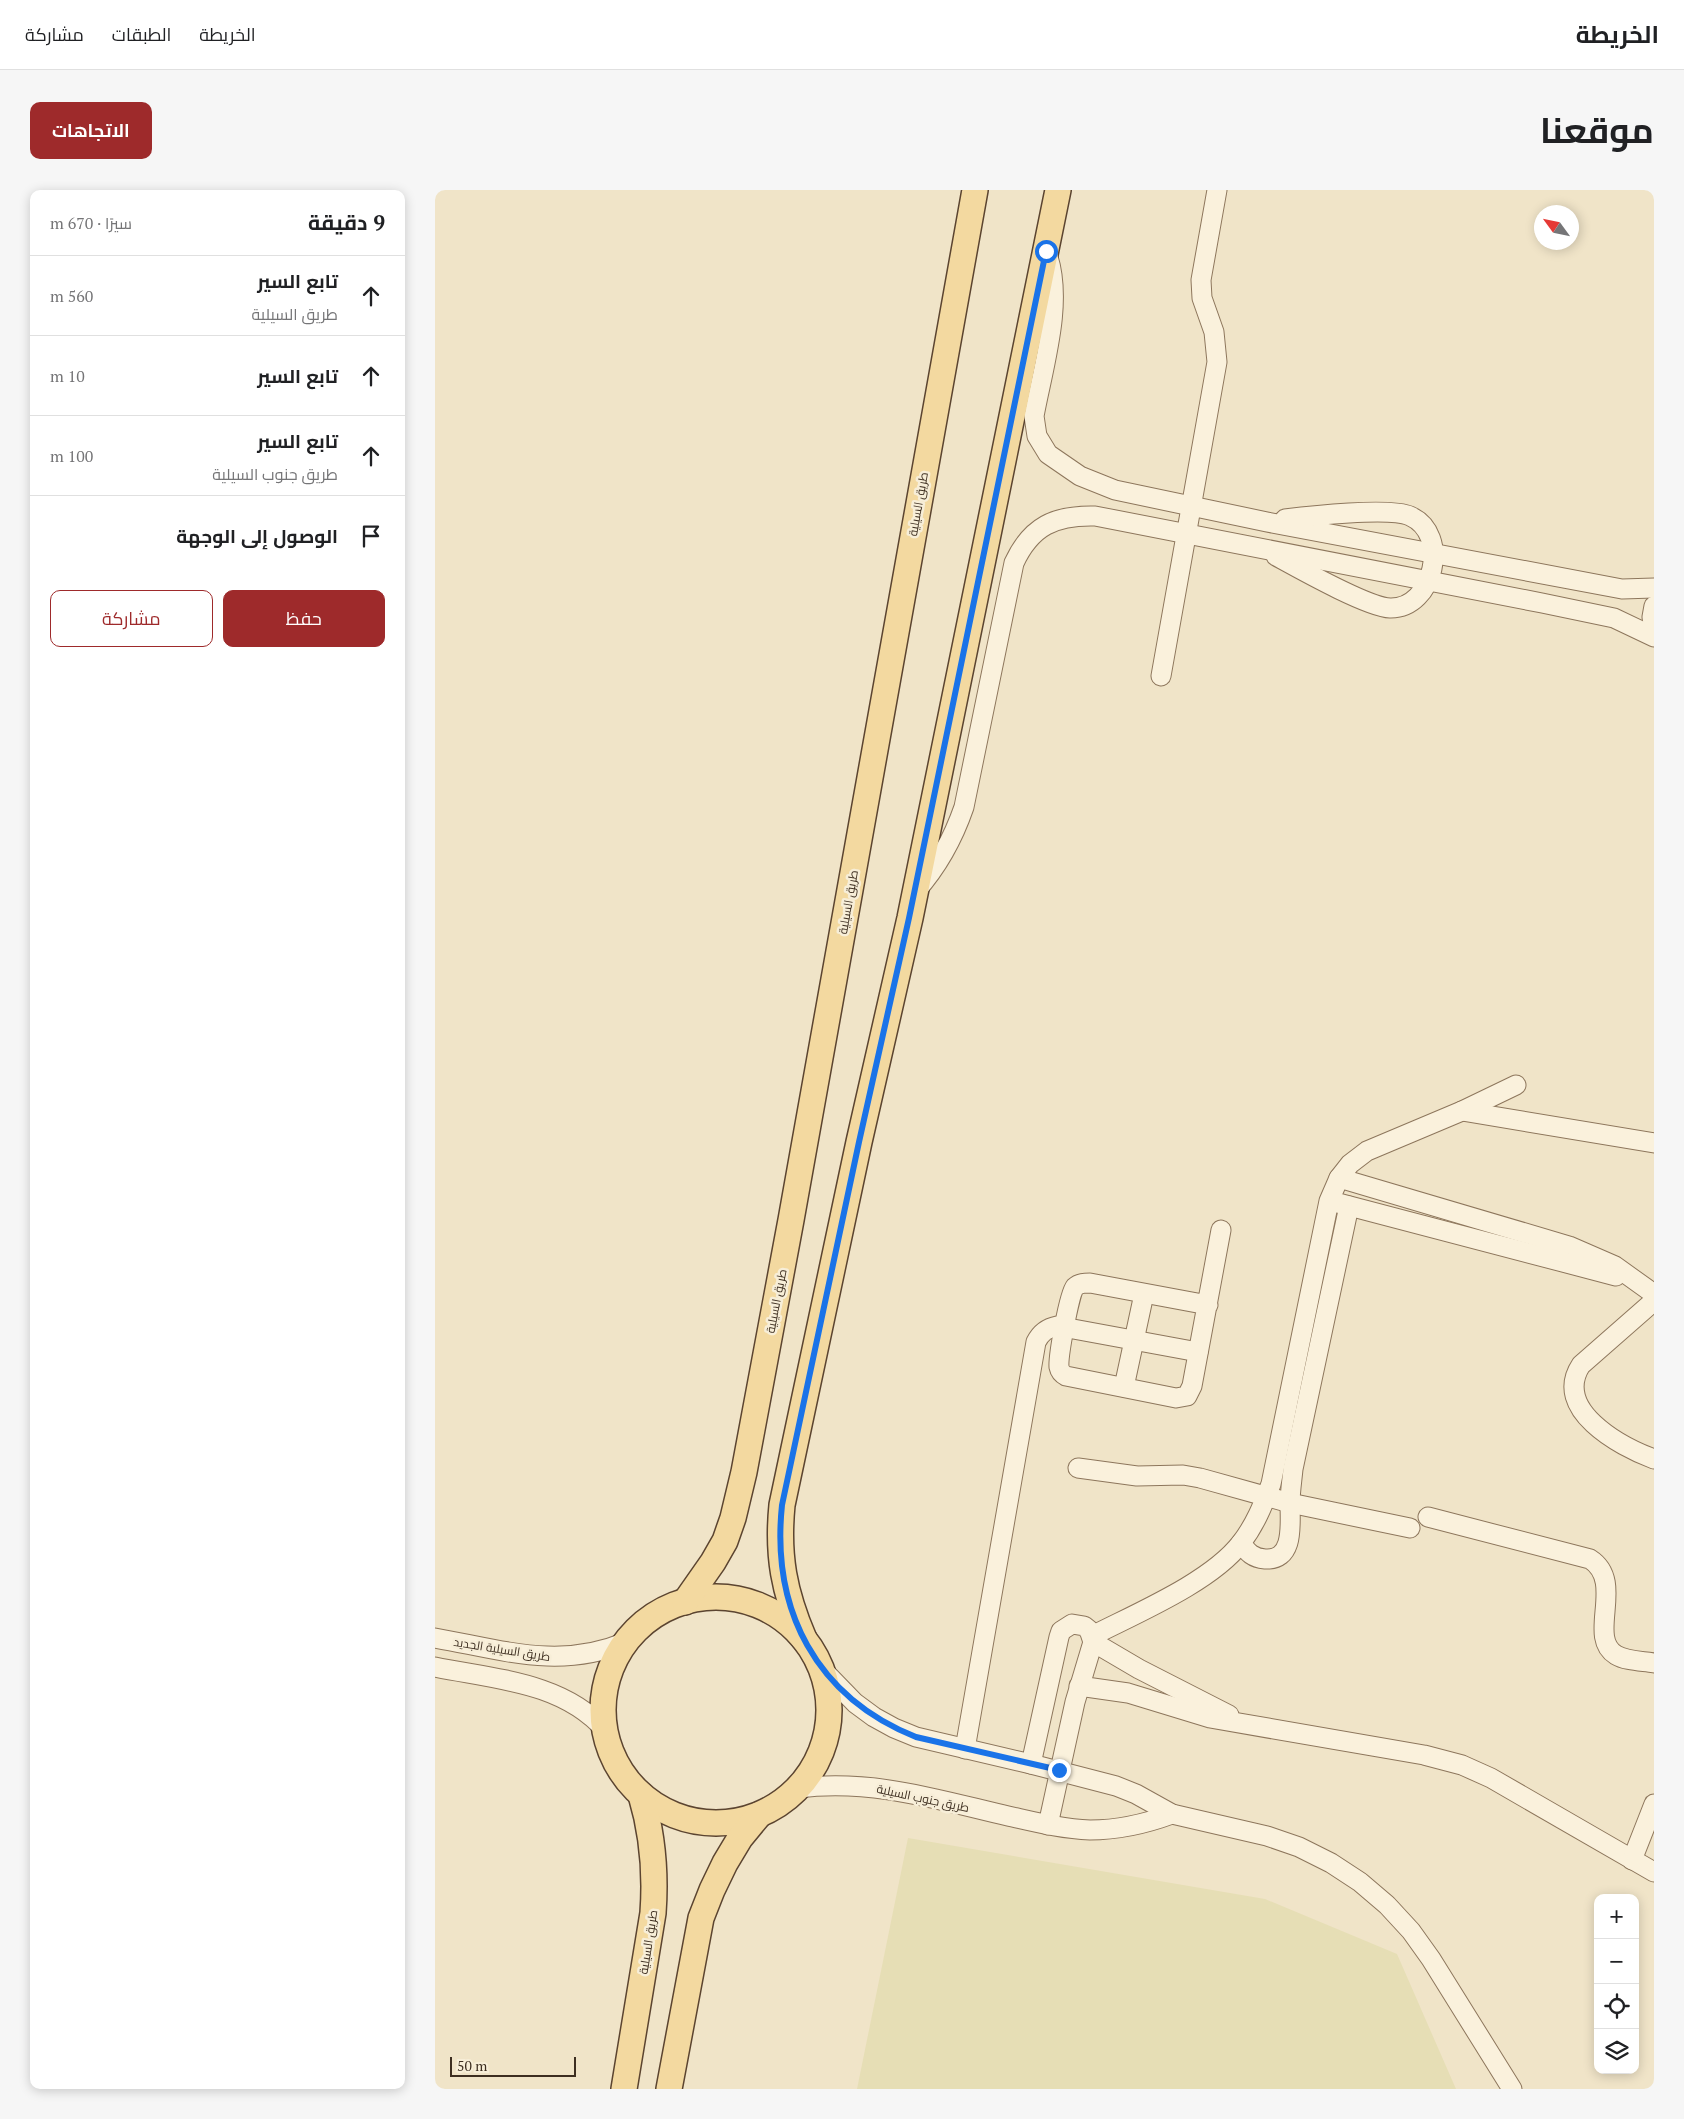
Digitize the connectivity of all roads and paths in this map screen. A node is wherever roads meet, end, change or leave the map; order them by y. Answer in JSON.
{"nodes":[{"id":1,"x":975,"y":190,"type":"edge"},
{"id":2,"x":1057,"y":190,"type":"edge"},
{"id":3,"x":1217,"y":190,"type":"edge"},
{"id":4,"x":1046,"y":251,"type":"junction"},
{"id":5,"x":1191,"y":505,"type":"junction"},
{"id":6,"x":1267,"y":522,"type":"junction"},
{"id":7,"x":1186,"y":534,"type":"junction"},
{"id":8,"x":1261,"y":548,"type":"junction"},
{"id":9,"x":1434,"y":553,"type":"junction"},
{"id":10,"x":1428,"y":580,"type":"junction"},
{"id":11,"x":1654,"y":588,"type":"edge"},
{"id":12,"x":1654,"y":606,"type":"edge"},
{"id":13,"x":1654,"y":631,"type":"edge"},
{"id":14,"x":1654,"y":637,"type":"edge"},
{"id":15,"x":1161,"y":676,"type":"dead end"},
{"id":16,"x":915,"y":892,"type":"junction"},
{"id":17,"x":1516,"y":1085,"type":"dead end"},
{"id":18,"x":1462,"y":1111,"type":"junction"},
{"id":19,"x":1654,"y":1143,"type":"edge"},
{"id":20,"x":1339,"y":1178,"type":"junction"},
{"id":21,"x":1329,"y":1201,"type":"junction"},
{"id":22,"x":1349,"y":1206,"type":"junction"},
{"id":23,"x":1221,"y":1230,"type":"dead end"},
{"id":24,"x":1639,"y":1282,"type":"junction"},
{"id":25,"x":1144,"y":1294,"type":"junction"},
{"id":26,"x":1654,"y":1294,"type":"edge"},
{"id":27,"x":1654,"y":1301,"type":"edge"},
{"id":28,"x":1207,"y":1305,"type":"junction"},
{"id":29,"x":1063,"y":1333,"type":"junction"},
{"id":30,"x":1135,"y":1340,"type":"junction"},
{"id":31,"x":1198,"y":1352,"type":"junction"},
{"id":32,"x":1124,"y":1387,"type":"junction"},
{"id":33,"x":1654,"y":1459,"type":"edge"},
{"id":34,"x":1078,"y":1468,"type":"dead end"},
{"id":35,"x":1266,"y":1496,"type":"junction"},
{"id":36,"x":1290,"y":1503,"type":"junction"},
{"id":37,"x":1428,"y":1517,"type":"dead end"},
{"id":38,"x":1410,"y":1528,"type":"dead end"},
{"id":39,"x":1241,"y":1543,"type":"junction"},
{"id":40,"x":685,"y":1602,"type":"junction"},
{"id":41,"x":435,"y":1638,"type":"edge"},
{"id":42,"x":804,"y":1639,"type":"junction"},
{"id":43,"x":1093,"y":1639,"type":"junction"},
{"id":44,"x":626,"y":1642,"type":"junction"},
{"id":45,"x":1654,"y":1663,"type":"edge"},
{"id":46,"x":435,"y":1667,"type":"edge"},
{"id":47,"x":822,"y":1669,"type":"junction"},
{"id":48,"x":1079,"y":1686,"type":"junction"},
{"id":49,"x":1244,"y":1722,"type":"junction"},
{"id":50,"x":605,"y":1730,"type":"junction"},
{"id":51,"x":965,"y":1750,"type":"junction"},
{"id":52,"x":1031,"y":1764,"type":"junction"},
{"id":53,"x":1059,"y":1770,"type":"junction"},
{"id":54,"x":798,"y":1788,"type":"junction"},
{"id":55,"x":641,"y":1795,"type":"junction"},
{"id":56,"x":1654,"y":1804,"type":"edge"},
{"id":57,"x":1172,"y":1814,"type":"junction"},
{"id":58,"x":759,"y":1815,"type":"junction"},
{"id":59,"x":1048,"y":1825,"type":"junction"},
{"id":60,"x":1632,"y":1860,"type":"junction"},
{"id":61,"x":1654,"y":1872,"type":"edge"},
{"id":62,"x":624,"y":2089,"type":"edge"},
{"id":63,"x":669,"y":2089,"type":"edge"},
{"id":64,"x":1512,"y":2089,"type":"edge"}],
"edges":[{"from":1,"to":40,"type":"main road","name":"طريق السيلية"},
{"from":2,"to":4,"type":"main road"},
{"from":3,"to":5,"type":"street"},
{"from":4,"to":5,"type":"street"},
{"from":4,"to":16,"type":"main road"},
{"from":5,"to":6,"type":"street"},
{"from":5,"to":7,"type":"street"},
{"from":6,"to":9,"type":"street"},
{"from":6,"to":9,"type":"street"},
{"from":7,"to":8,"type":"street"},
{"from":7,"to":15,"type":"street"},
{"from":7,"to":16,"type":"street"},
{"from":8,"to":10,"type":"street"},
{"from":8,"to":10,"type":"street"},
{"from":9,"to":10,"type":"street"},
{"from":9,"to":11,"type":"street"},
{"from":10,"to":14,"type":"street"},
{"from":12,"to":13,"type":"street"},
{"from":16,"to":42,"type":"main road"},
{"from":17,"to":18,"type":"street"},
{"from":18,"to":19,"type":"street"},
{"from":18,"to":20,"type":"street"},
{"from":20,"to":21,"type":"street"},
{"from":20,"to":24,"type":"street"},
{"from":21,"to":22,"type":"street"},
{"from":21,"to":35,"type":"street"},
{"from":22,"to":24,"type":"street"},
{"from":22,"to":36,"type":"street"},
{"from":23,"to":28,"type":"street"},
{"from":24,"to":26,"type":"street"},
{"from":25,"to":28,"type":"street"},
{"from":25,"to":29,"type":"street"},
{"from":25,"to":30,"type":"street"},
{"from":27,"to":33,"type":"street"},
{"from":28,"to":31,"type":"street"},
{"from":29,"to":30,"type":"street"},
{"from":29,"to":32,"type":"street"},
{"from":29,"to":51,"type":"street"},
{"from":30,"to":31,"type":"street"},
{"from":30,"to":32,"type":"street"},
{"from":31,"to":32,"type":"street"},
{"from":34,"to":35,"type":"street"},
{"from":35,"to":36,"type":"street"},
{"from":35,"to":39,"type":"street"},
{"from":36,"to":38,"type":"street"},
{"from":36,"to":39,"type":"street"},
{"from":37,"to":45,"type":"street"},
{"from":39,"to":43,"type":"street"},
{"from":40,"to":42,"type":"main road"},
{"from":40,"to":44,"type":"main road"},
{"from":41,"to":44,"type":"street","name":"طريق السيلية الجديد"},
{"from":42,"to":47,"type":"main road"},
{"from":43,"to":48,"type":"street"},
{"from":43,"to":49,"type":"street"},
{"from":43,"to":52,"type":"street"},
{"from":44,"to":50,"type":"main road"},
{"from":46,"to":50,"type":"street"},
{"from":47,"to":51,"type":"street"},
{"from":47,"to":54,"type":"main road"},
{"from":48,"to":49,"type":"street"},
{"from":48,"to":53,"type":"street"},
{"from":49,"to":60,"type":"street"},
{"from":50,"to":55,"type":"main road"},
{"from":51,"to":52,"type":"street"},
{"from":52,"to":53,"type":"street"},
{"from":53,"to":57,"type":"street"},
{"from":53,"to":59,"type":"street"},
{"from":54,"to":58,"type":"main road"},
{"from":54,"to":59,"type":"street","name":"طريق جنوب السيلية"},
{"from":55,"to":58,"type":"main road"},
{"from":55,"to":62,"type":"main road","name":"طريق السيلية"},
{"from":56,"to":60,"type":"street"},
{"from":57,"to":59,"type":"street","name":"طريق جنوب السيلية"},
{"from":57,"to":64,"type":"street"},
{"from":58,"to":63,"type":"main road"},
{"from":60,"to":61,"type":"street"}]}
